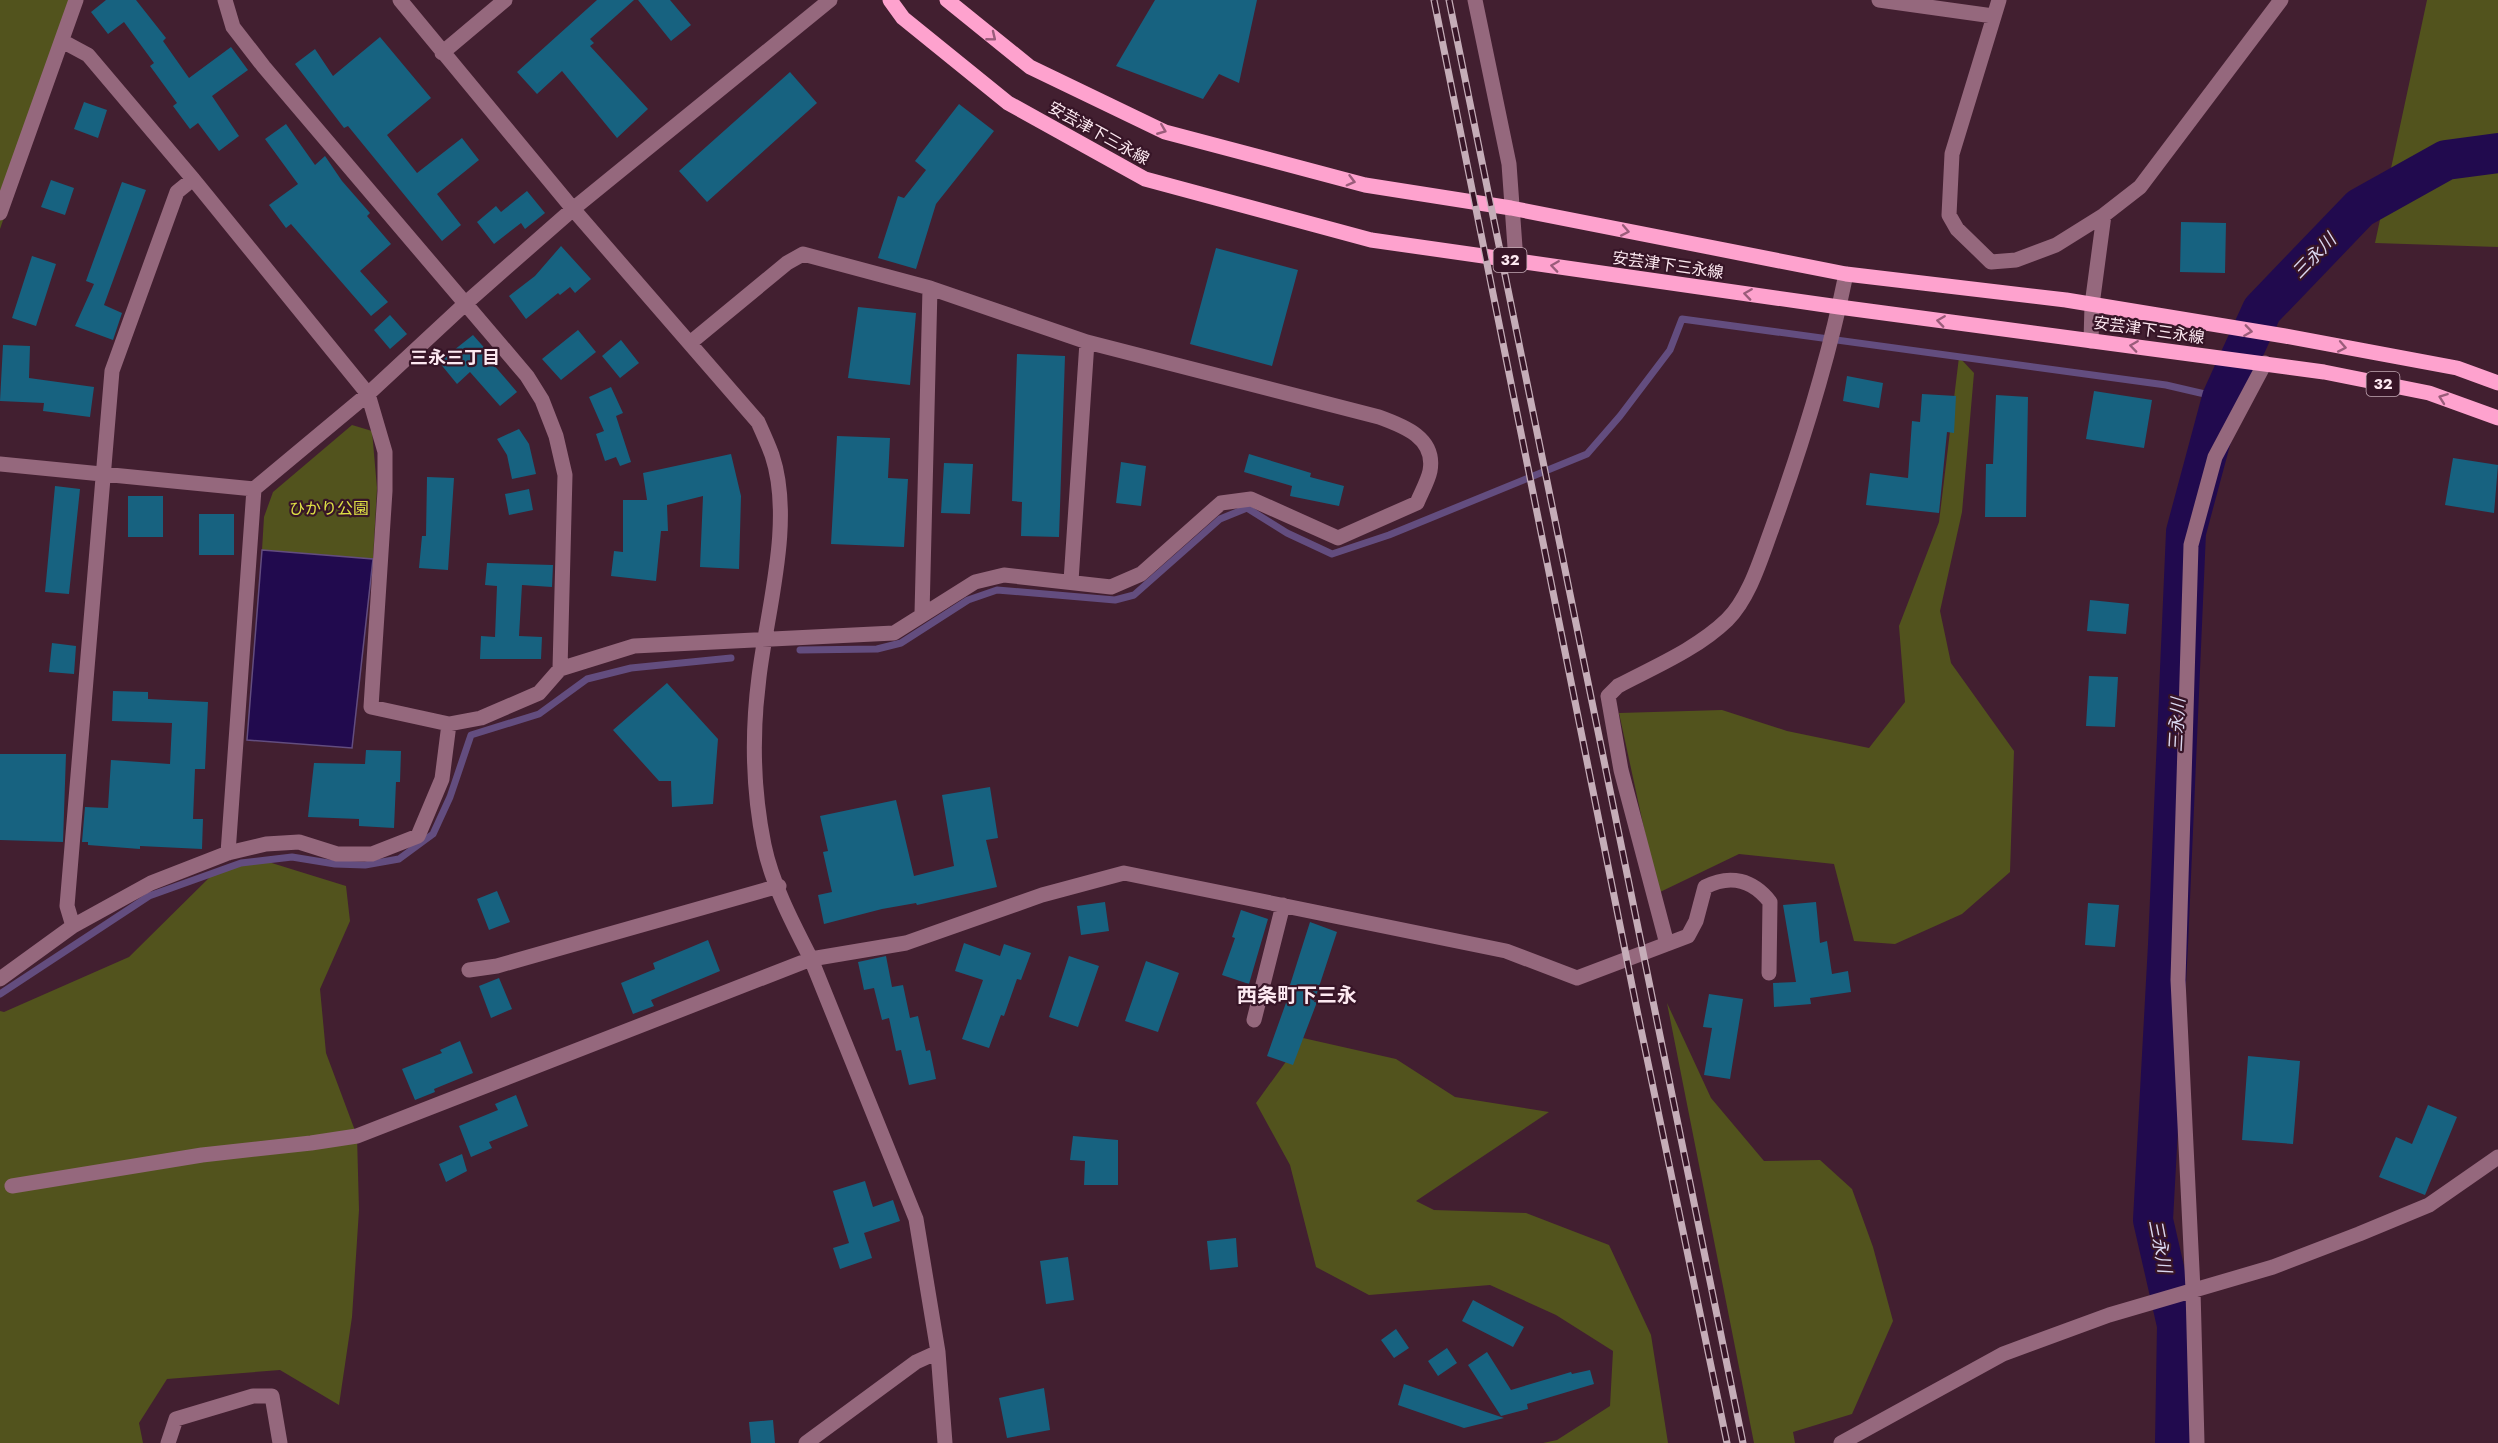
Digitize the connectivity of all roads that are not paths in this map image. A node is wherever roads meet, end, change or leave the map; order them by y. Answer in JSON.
{"nodes":[{"id":1,"x":76,"y":0,"type":"edge"},
{"id":2,"x":225,"y":0,"type":"edge"},
{"id":3,"x":400,"y":0,"type":"edge"},
{"id":4,"x":505,"y":0,"type":"edge"},
{"id":5,"x":830,"y":0,"type":"edge"},
{"id":6,"x":890,"y":0,"type":"edge"},
{"id":7,"x":947,"y":0,"type":"edge"},
{"id":8,"x":1475,"y":0,"type":"edge"},
{"id":9,"x":1880,"y":0,"type":"edge"},
{"id":10,"x":1999,"y":0,"type":"edge"},
{"id":11,"x":2281,"y":0,"type":"edge"},
{"id":12,"x":1993,"y":16,"type":"junction"},
{"id":13,"x":62,"y":41,"type":"junction"},
{"id":14,"x":442,"y":53,"type":"junction"},
{"id":15,"x":193,"y":179,"type":"junction"},
{"id":16,"x":1511,"y":208,"type":"junction"},
{"id":17,"x":573,"y":209,"type":"junction"},
{"id":18,"x":0,"y":213,"type":"edge"},
{"id":19,"x":2104,"y":214,"type":"junction"},
{"id":20,"x":1516,"y":261,"type":"junction"},
{"id":21,"x":1846,"y":274,"type":"junction"},
{"id":22,"x":930,"y":288,"type":"junction"},
{"id":23,"x":466,"y":303,"type":"junction"},
{"id":24,"x":2092,"y":305,"type":"junction"},
{"id":25,"x":1839,"y":307,"type":"junction"},
{"id":26,"x":2091,"y":341,"type":"junction"},
{"id":27,"x":1087,"y":342,"type":"junction"},
{"id":28,"x":690,"y":343,"type":"junction"},
{"id":29,"x":2265,"y":363,"type":"junction"},
{"id":30,"x":2498,"y":382,"type":"edge"},
{"id":31,"x":368,"y":394,"type":"junction"},
{"id":32,"x":2498,"y":418,"type":"edge"},
{"id":33,"x":0,"y":464,"type":"edge"},
{"id":34,"x":103,"y":472,"type":"junction"},
{"id":35,"x":254,"y":489,"type":"junction"},
{"id":36,"x":1071,"y":581,"type":"junction"},
{"id":37,"x":922,"y":614,"type":"junction"},
{"id":38,"x":767,"y":637,"type":"junction"},
{"id":39,"x":560,"y":669,"type":"junction"},
{"id":40,"x":450,"y":724,"type":"junction"},
{"id":41,"x":228,"y":853,"type":"junction"},
{"id":42,"x":778,"y":886,"type":"junction"},
{"id":43,"x":1283,"y":905,"type":"junction"},
{"id":44,"x":73,"y":926,"type":"junction"},
{"id":45,"x":1667,"y":944,"type":"junction"},
{"id":46,"x":811,"y":959,"type":"junction"},
{"id":47,"x":469,"y":970,"type":"dead end"},
{"id":48,"x":1769,"y":973,"type":"dead end"},
{"id":49,"x":0,"y":979,"type":"edge"},
{"id":50,"x":1254,"y":1020,"type":"dead end"},
{"id":51,"x":2498,"y":1157,"type":"edge"},
{"id":52,"x":12,"y":1186,"type":"dead end"},
{"id":53,"x":2187,"y":1292,"type":"junction"},
{"id":54,"x":938,"y":1352,"type":"junction"},
{"id":55,"x":168,"y":1443,"type":"edge"},
{"id":56,"x":280,"y":1443,"type":"edge"},
{"id":57,"x":806,"y":1443,"type":"edge"},
{"id":58,"x":945,"y":1443,"type":"edge"},
{"id":59,"x":1841,"y":1443,"type":"edge"},
{"id":60,"x":2197,"y":1443,"type":"edge"}],
"edges":[{"from":1,"to":13,"type":"street"},
{"from":2,"to":23,"type":"street"},
{"from":3,"to":14,"type":"street"},
{"from":4,"to":14,"type":"street"},
{"from":5,"to":17,"type":"street"},
{"from":6,"to":20,"type":"main road","name":"安芸津下三永線","number":"32"},
{"from":7,"to":16,"type":"main road","name":"安芸津下三永線","number":"32","one_way":true},
{"from":8,"to":16,"type":"street"},
{"from":9,"to":12,"type":"street"},
{"from":10,"to":12,"type":"street"},
{"from":11,"to":19,"type":"street"},
{"from":12,"to":19,"type":"street"},
{"from":13,"to":15,"type":"street"},
{"from":13,"to":18,"type":"street"},
{"from":14,"to":17,"type":"street"},
{"from":15,"to":31,"type":"street"},
{"from":15,"to":34,"type":"street"},
{"from":16,"to":20,"type":"street"},
{"from":16,"to":21,"type":"main road","name":"安芸津下三永線","number":"32","one_way":true},
{"from":17,"to":23,"type":"street"},
{"from":17,"to":28,"type":"street"},
{"from":19,"to":24,"type":"street"},
{"from":25,"to":20,"type":"main road","name":"安芸津下三永線","number":"32","one_way":true},
{"from":21,"to":24,"type":"main road","name":"安芸津下三永線","number":"32"},
{"from":21,"to":25,"type":"street"},
{"from":22,"to":27,"type":"street"},
{"from":22,"to":28,"type":"street"},
{"from":22,"to":37,"type":"street"},
{"from":23,"to":31,"type":"street"},
{"from":23,"to":39,"type":"street"},
{"from":24,"to":26,"type":"street"},
{"from":24,"to":30,"type":"main road","name":"安芸津下三永線","number":"32","one_way":true},
{"from":26,"to":25,"type":"main road","name":"安芸津下三永線","number":"32","one_way":true},
{"from":25,"to":45,"type":"street"},
{"from":29,"to":26,"type":"main road","name":"安芸津下三永線","number":"32","one_way":true},
{"from":27,"to":36,"type":"street"},
{"from":27,"to":36,"type":"street"},
{"from":28,"to":38,"type":"street"},
{"from":32,"to":29,"type":"main road","name":"安芸津下三永線","number":"32","one_way":true},
{"from":29,"to":53,"type":"street"},
{"from":31,"to":35,"type":"street"},
{"from":31,"to":40,"type":"street"},
{"from":33,"to":34,"type":"street"},
{"from":34,"to":35,"type":"street"},
{"from":34,"to":44,"type":"street"},
{"from":35,"to":41,"type":"street"},
{"from":36,"to":37,"type":"street"},
{"from":37,"to":38,"type":"street"},
{"from":38,"to":39,"type":"street"},
{"from":38,"to":42,"type":"street"},
{"from":39,"to":40,"type":"street"},
{"from":40,"to":41,"type":"street"},
{"from":41,"to":44,"type":"street"},
{"from":42,"to":46,"type":"street"},
{"from":42,"to":47,"type":"street"},
{"from":43,"to":45,"type":"street"},
{"from":43,"to":46,"type":"street"},
{"from":43,"to":50,"type":"street"},
{"from":44,"to":49,"type":"street"},
{"from":45,"to":48,"type":"street"},
{"from":46,"to":52,"type":"street"},
{"from":46,"to":54,"type":"street"},
{"from":51,"to":53,"type":"street"},
{"from":53,"to":59,"type":"street"},
{"from":53,"to":60,"type":"street"},
{"from":54,"to":57,"type":"street"},
{"from":54,"to":58,"type":"street"},
{"from":55,"to":56,"type":"street"}]}
